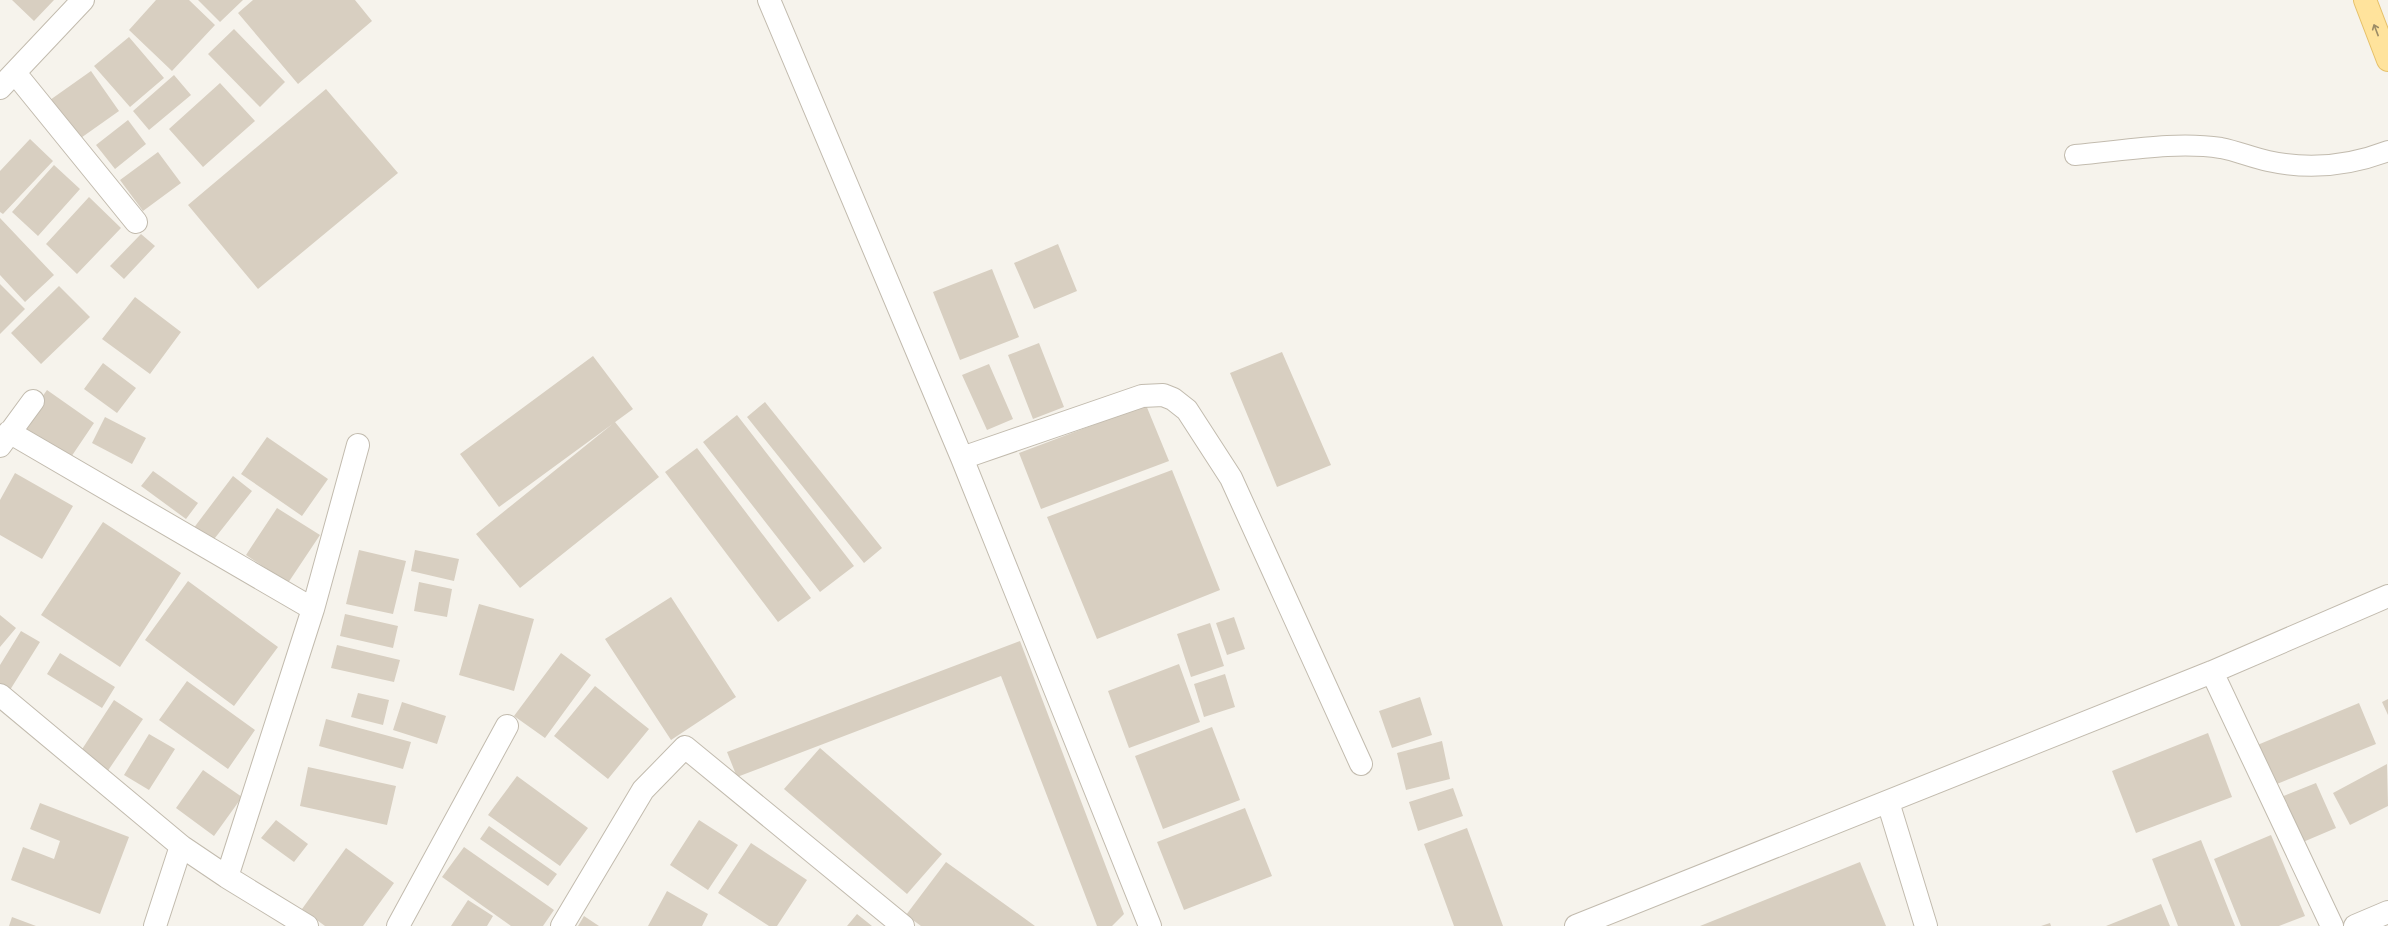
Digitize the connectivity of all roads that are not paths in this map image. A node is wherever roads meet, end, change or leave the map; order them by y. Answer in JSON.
{"nodes":[{"id":1,"x":83,"y":0,"type":"edge"},
{"id":2,"x":769,"y":0,"type":"edge"},
{"id":3,"x":2365,"y":0,"type":"edge"},
{"id":4,"x":2388,"y":60,"type":"edge"},
{"id":5,"x":7,"y":80,"type":"edge"},
{"id":6,"x":2388,"y":151,"type":"edge"},
{"id":7,"x":2075,"y":155,"type":"dead end"},
{"id":8,"x":136,"y":222,"type":"dead end"},
{"id":9,"x":33,"y":401,"type":"dead end"},
{"id":10,"x":5,"y":439,"type":"edge"},
{"id":11,"x":358,"y":445,"type":"dead end"},
{"id":12,"x":962,"y":458,"type":"junction"},
{"id":13,"x":2388,"y":596,"type":"edge"},
{"id":14,"x":313,"y":609,"type":"junction"},
{"id":15,"x":2212,"y":672,"type":"junction"},
{"id":16,"x":0,"y":694,"type":"edge"},
{"id":17,"x":507,"y":726,"type":"dead end"},
{"id":18,"x":1361,"y":764,"type":"dead end"},
{"id":19,"x":1888,"y":802,"type":"junction"},
{"id":20,"x":181,"y":846,"type":"junction"},
{"id":21,"x":226,"y":877,"type":"junction"},
{"id":22,"x":2388,"y":912,"type":"edge"},
{"id":23,"x":155,"y":926,"type":"edge"},
{"id":24,"x":307,"y":926,"type":"edge"},
{"id":25,"x":398,"y":926,"type":"edge"},
{"id":26,"x":562,"y":926,"type":"edge"},
{"id":27,"x":903,"y":926,"type":"edge"},
{"id":28,"x":1150,"y":926,"type":"edge"},
{"id":29,"x":1576,"y":926,"type":"edge"},
{"id":30,"x":1926,"y":926,"type":"edge"},
{"id":31,"x":2332,"y":926,"type":"edge"},
{"id":32,"x":2355,"y":926,"type":"edge"}],
"edges":[{"from":1,"to":5,"type":"street"},
{"from":2,"to":12,"type":"street"},
{"from":4,"to":3,"type":"main road","one_way":true},
{"from":5,"to":8,"type":"street"},
{"from":6,"to":7,"type":"lane"},
{"from":9,"to":10,"type":"street"},
{"from":10,"to":14,"type":"street"},
{"from":11,"to":14,"type":"street"},
{"from":12,"to":18,"type":"street"},
{"from":12,"to":28,"type":"street"},
{"from":13,"to":15,"type":"street"},
{"from":14,"to":21,"type":"street"},
{"from":15,"to":19,"type":"street"},
{"from":15,"to":31,"type":"street"},
{"from":16,"to":20,"type":"street"},
{"from":17,"to":25,"type":"street"},
{"from":19,"to":29,"type":"street"},
{"from":19,"to":30,"type":"street"},
{"from":20,"to":21,"type":"street"},
{"from":20,"to":23,"type":"street"},
{"from":21,"to":24,"type":"street"},
{"from":22,"to":32,"type":"street"},
{"from":26,"to":27,"type":"street"}]}
